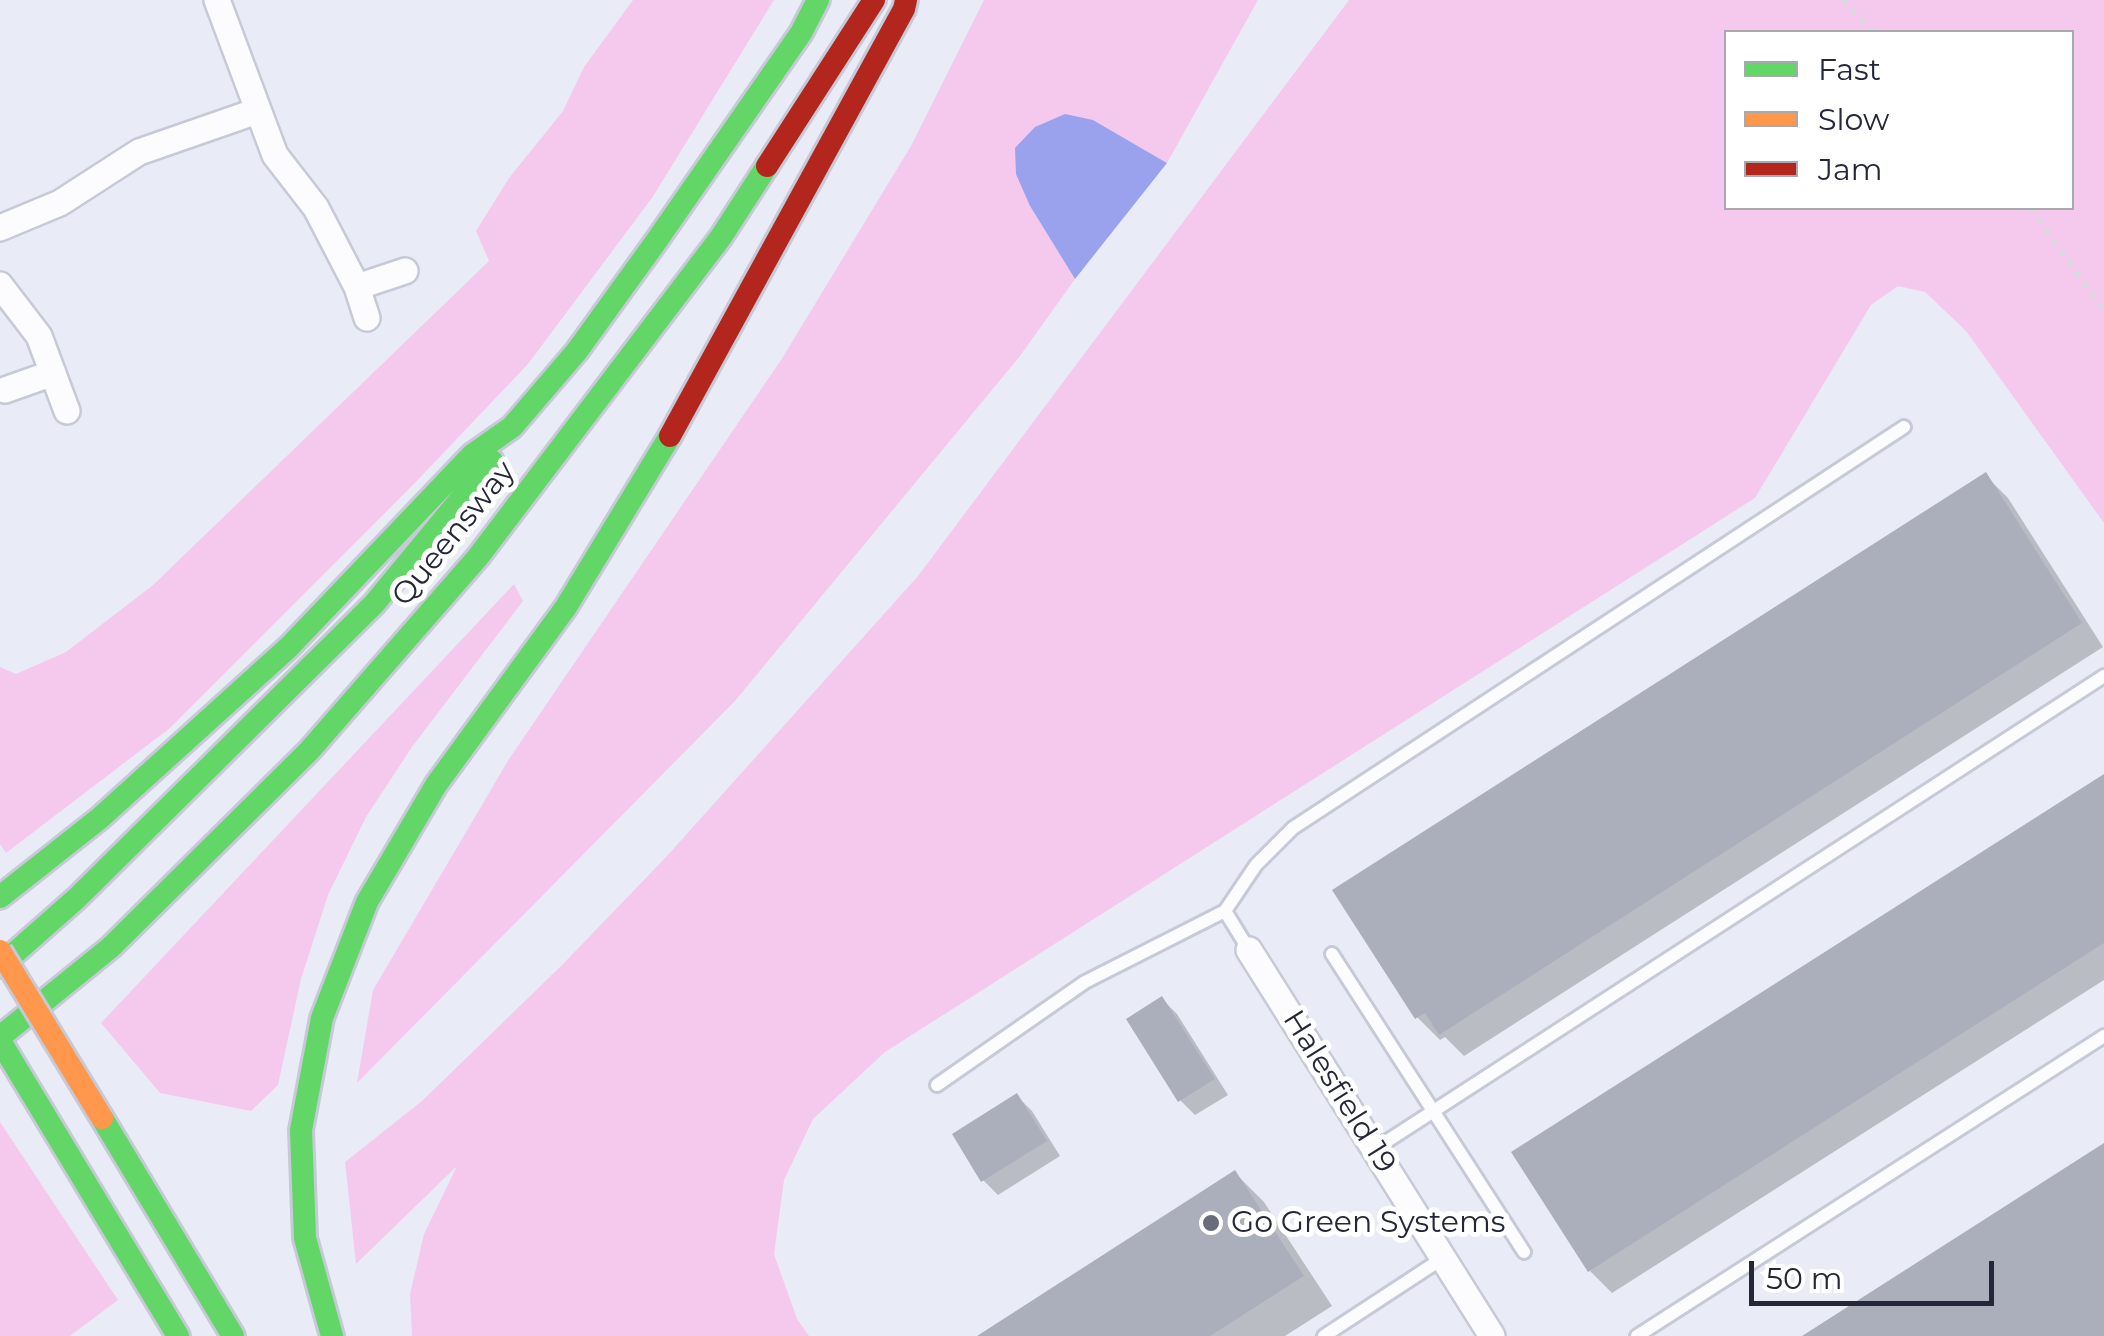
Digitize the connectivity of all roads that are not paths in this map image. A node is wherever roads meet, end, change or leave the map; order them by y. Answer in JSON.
{"nodes":[{"id":1,"x":217,"y":0,"type":"edge"},
{"id":2,"x":818,"y":0,"type":"edge"},
{"id":3,"x":874,"y":0,"type":"edge"},
{"id":4,"x":906,"y":0,"type":"edge"},
{"id":5,"x":257,"y":111,"type":"junction"},
{"id":6,"x":0,"y":228,"type":"edge"},
{"id":7,"x":405,"y":270,"type":"dead end"},
{"id":8,"x":0,"y":285,"type":"edge"},
{"id":9,"x":356,"y":287,"type":"junction"},
{"id":10,"x":367,"y":318,"type":"dead end"},
{"id":11,"x":53,"y":373,"type":"junction"},
{"id":12,"x":5,"y":390,"type":"dead end"},
{"id":13,"x":67,"y":411,"type":"dead end"},
{"id":14,"x":512,"y":427,"type":"junction"},
{"id":15,"x":1904,"y":428,"type":"dead end"},
{"id":16,"x":2104,"y":676,"type":"edge"},
{"id":17,"x":0,"y":897,"type":"edge"},
{"id":18,"x":1225,"y":912,"type":"junction"},
{"id":19,"x":1250,"y":950,"type":"joint"},
{"id":20,"x":0,"y":951,"type":"edge"},
{"id":21,"x":1332,"y":954,"type":"dead end"},
{"id":22,"x":0,"y":966,"type":"edge"},
{"id":23,"x":2104,"y":1036,"type":"edge"},
{"id":24,"x":0,"y":1039,"type":"edge"},
{"id":25,"x":936,"y":1085,"type":"dead end"},
{"id":26,"x":1433,"y":1111,"type":"junction"},
{"id":27,"x":1374,"y":1149,"type":"junction"},
{"id":28,"x":1524,"y":1252,"type":"dead end"},
{"id":29,"x":1443,"y":1258,"type":"junction"},
{"id":30,"x":229,"y":1330,"type":"edge"},
{"id":31,"x":331,"y":1334,"type":"edge"},
{"id":32,"x":178,"y":1336,"type":"edge"},
{"id":33,"x":1324,"y":1336,"type":"edge"},
{"id":34,"x":1492,"y":1336,"type":"edge"},
{"id":35,"x":1637,"y":1336,"type":"edge"}],
"edges":[{"from":1,"to":5,"type":"street"},
{"from":2,"to":14,"type":"main road","name":"Queensway"},
{"from":3,"to":24,"type":"main road","name":"Queensway"},
{"from":4,"to":31,"type":"main road"},
{"from":5,"to":6,"type":"street"},
{"from":5,"to":9,"type":"street"},
{"from":7,"to":9,"type":"street"},
{"from":8,"to":11,"type":"street"},
{"from":9,"to":10,"type":"street"},
{"from":11,"to":12,"type":"street"},
{"from":11,"to":13,"type":"street"},
{"from":14,"to":17,"type":"main road"},
{"from":14,"to":22,"type":"main road","name":"Queensway"},
{"from":15,"to":18,"type":"lane"},
{"from":16,"to":26,"type":"lane"},
{"from":18,"to":19,"type":"lane"},
{"from":18,"to":25,"type":"lane"},
{"from":19,"to":27,"type":"street","name":"Halesfield 19"},
{"from":20,"to":30,"type":"main road","bridge":true},
{"from":21,"to":26,"type":"lane"},
{"from":23,"to":35,"type":"lane"},
{"from":24,"to":32,"type":"main road"},
{"from":26,"to":27,"type":"lane"},
{"from":26,"to":28,"type":"lane"},
{"from":27,"to":29,"type":"street","name":"Halesfield 19"},
{"from":29,"to":33,"type":"lane"},
{"from":29,"to":34,"type":"street","name":"Halesfield 19"}]}
